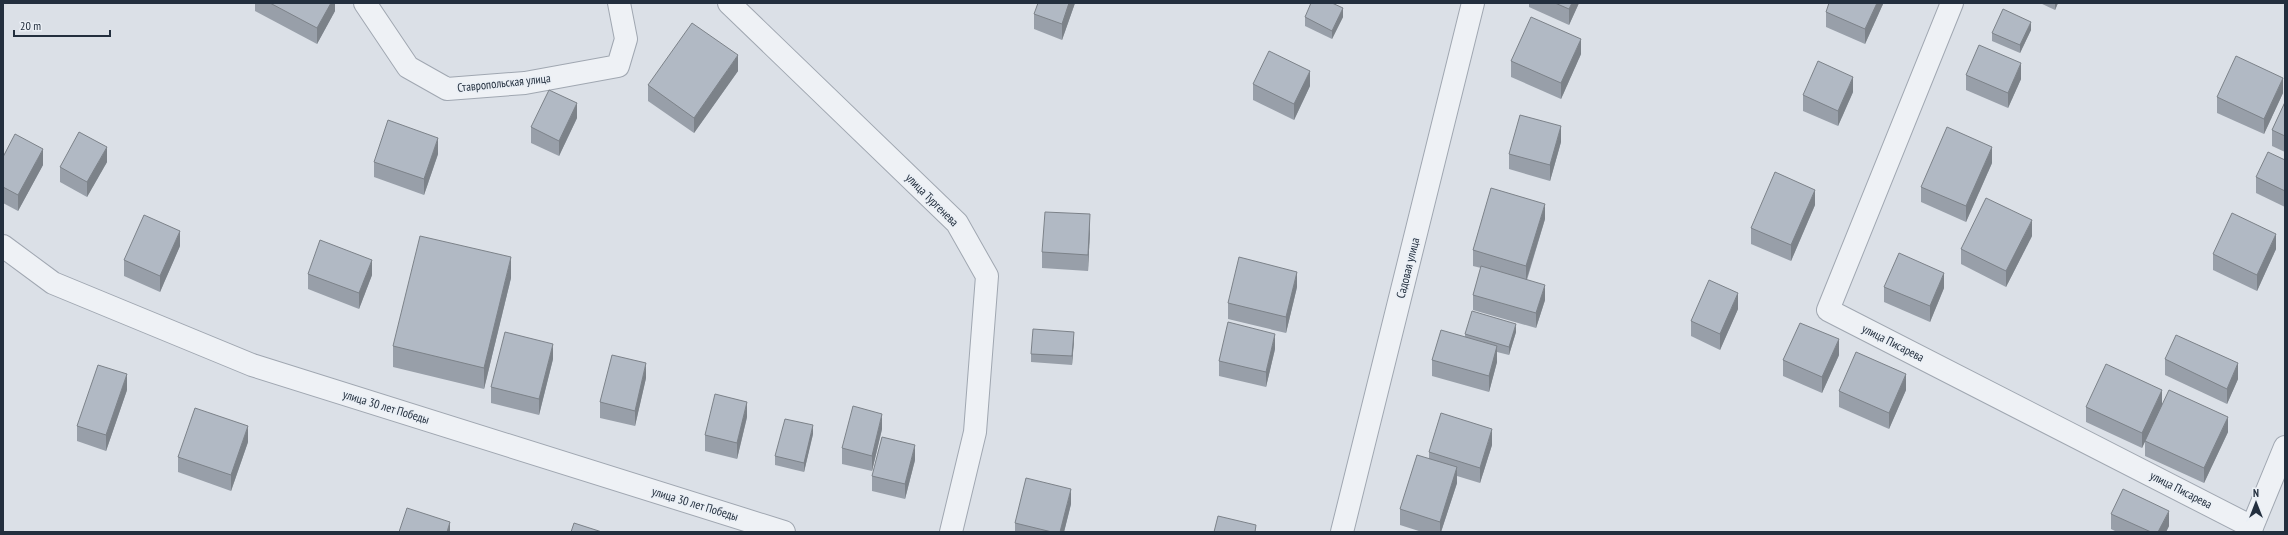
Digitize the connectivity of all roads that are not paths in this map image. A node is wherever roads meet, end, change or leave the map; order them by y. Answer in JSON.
{"nodes":[{"id":1,"x":365,"y":3,"type":"edge"},
{"id":2,"x":619,"y":3,"type":"edge"},
{"id":3,"x":729,"y":3,"type":"edge"},
{"id":4,"x":1473,"y":3,"type":"edge"},
{"id":5,"x":1952,"y":3,"type":"edge"},
{"id":6,"x":3,"y":246,"type":"edge"},
{"id":7,"x":2285,"y":446,"type":"edge"},
{"id":8,"x":2251,"y":529,"type":"edge"},
{"id":9,"x":784,"y":532,"type":"edge"},
{"id":10,"x":951,"y":532,"type":"edge"},
{"id":11,"x":1342,"y":532,"type":"edge"}],
"edges":[{"from":1,"to":2,"type":"street","name":"Ставропольская улица"},
{"from":3,"to":10,"type":"street","name":"улица Тургенева"},
{"from":4,"to":11,"type":"street","name":"Садовая улица"},
{"from":5,"to":8,"type":"street","name":"улица Писарева"},
{"from":6,"to":9,"type":"street","name":"улица 30 лет Победы"},
{"from":7,"to":8,"type":"street"}]}
